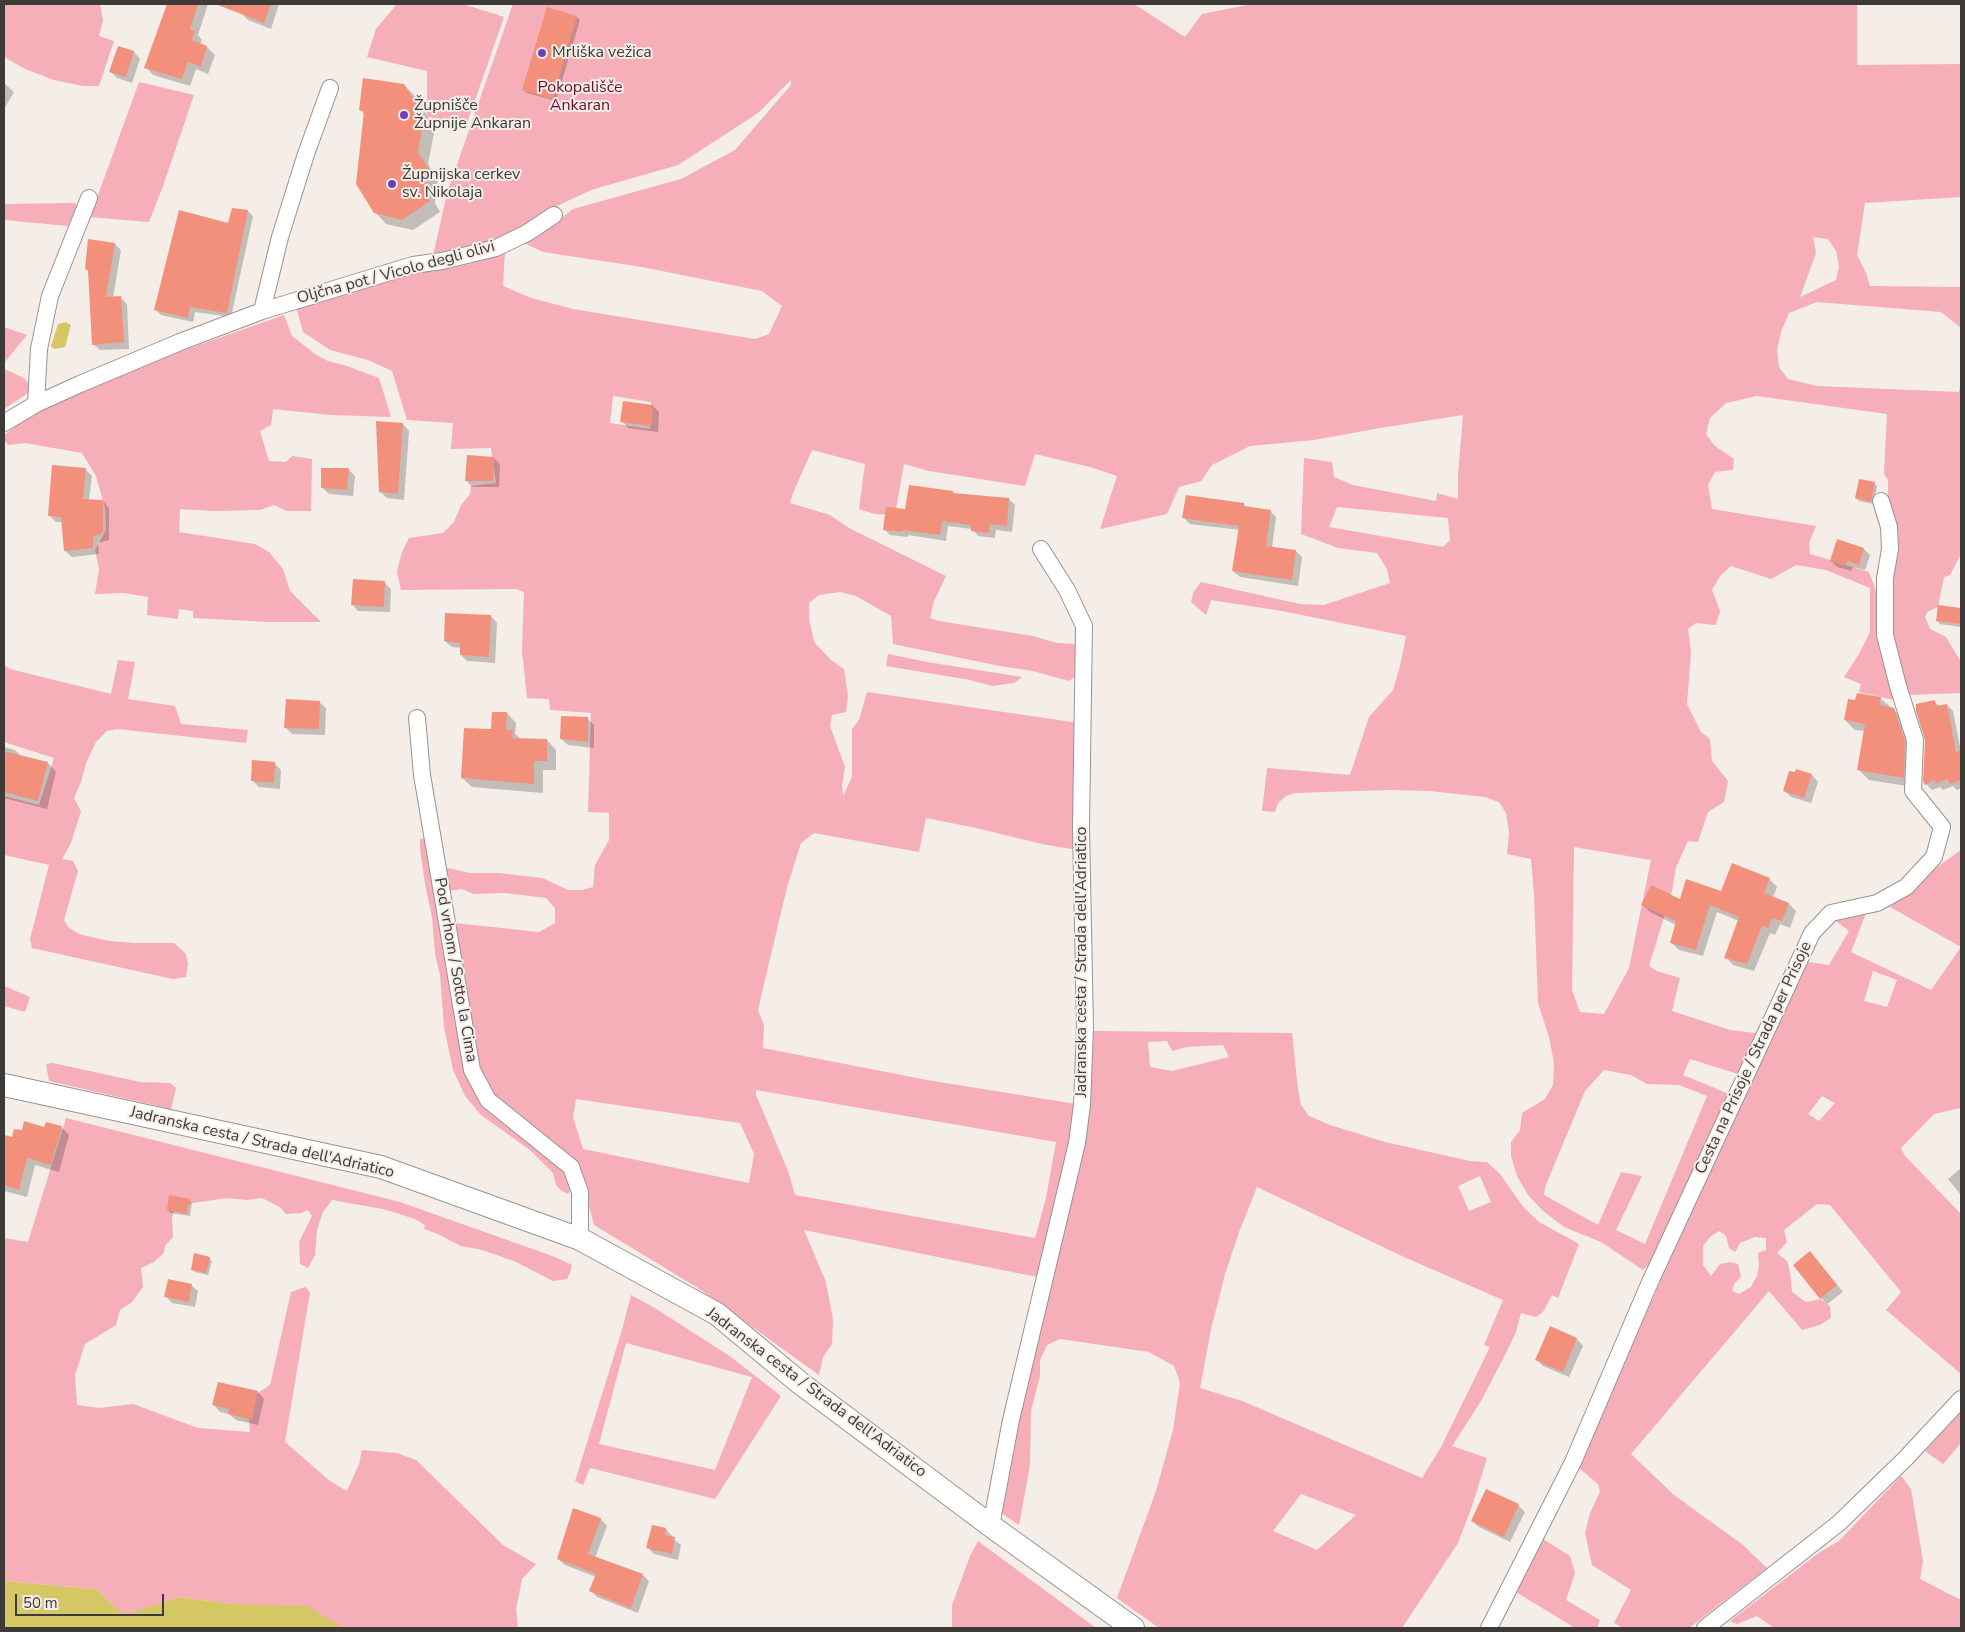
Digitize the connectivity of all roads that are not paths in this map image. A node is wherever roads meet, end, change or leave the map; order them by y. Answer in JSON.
{"nodes":[{"id":1,"x":330,"y":88,"type":"dead end"},
{"id":2,"x":89,"y":198,"type":"dead end"},
{"id":3,"x":554,"y":215,"type":"dead end"},
{"id":4,"x":262,"y":311,"type":"junction"},
{"id":5,"x":36,"y":404,"type":"junction"},
{"id":6,"x":4,"y":423,"type":"edge"},
{"id":7,"x":1881,"y":501,"type":"dead end"},
{"id":8,"x":1041,"y":549,"type":"dead end"},
{"id":9,"x":417,"y":718,"type":"dead end"},
{"id":10,"x":4,"y":1085,"type":"edge"},
{"id":11,"x":580,"y":1239,"type":"junction"},
{"id":12,"x":1961,"y":1399,"type":"edge"},
{"id":13,"x":991,"y":1526,"type":"junction"},
{"id":14,"x":1133,"y":1628,"type":"edge"},
{"id":15,"x":1489,"y":1628,"type":"edge"},
{"id":16,"x":1705,"y":1628,"type":"edge"}],
"edges":[{"from":1,"to":4,"type":"street"},
{"from":2,"to":5,"type":"street"},
{"from":3,"to":4,"type":"street","name":"Oljčna pot / Vicolo degli olivi"},
{"from":4,"to":5,"type":"street","name":"Oljčna pot / Vicolo degli olivi"},
{"from":5,"to":6,"type":"street","name":"Oljčna pot / Vicolo degli olivi"},
{"from":7,"to":15,"type":"street","name":"Cesta na Prisoje / Strada per Prisoje"},
{"from":8,"to":13,"type":"street","name":"Jadranska cesta / Strada dell'Adriatico"},
{"from":9,"to":11,"type":"street","name":"Pod vrhom / Sotto la Cima"},
{"from":10,"to":11,"type":"main road","name":"Jadranska cesta / Strada dell'Adriatico"},
{"from":11,"to":13,"type":"main road","name":"Jadranska cesta / Strada dell'Adriatico"},
{"from":12,"to":16,"type":"street"},
{"from":13,"to":14,"type":"main road","name":"Jadranska cesta / Strada dell'Adriatico"}]}
